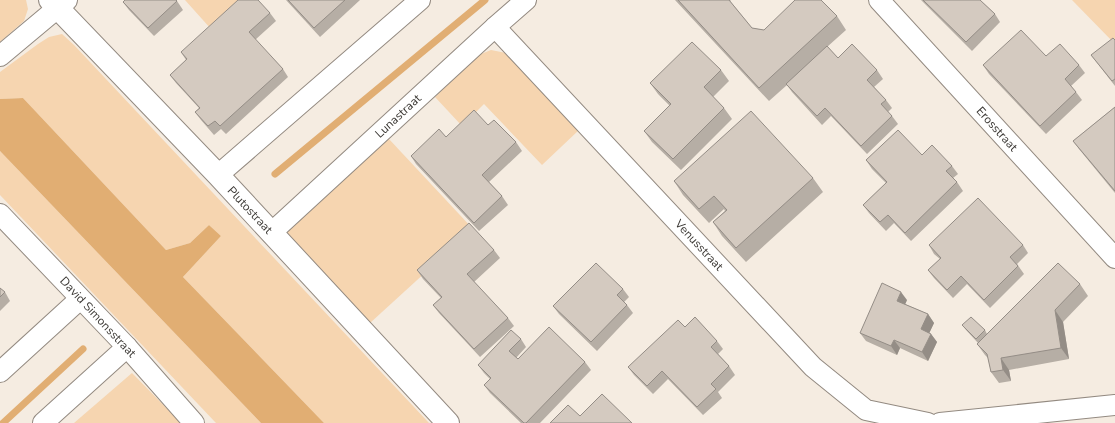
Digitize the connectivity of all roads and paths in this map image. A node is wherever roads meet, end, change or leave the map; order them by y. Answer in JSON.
{"nodes":[{"id":1,"x":420,"y":0,"type":"edge"},
{"id":2,"x":526,"y":0,"type":"edge"},
{"id":3,"x":880,"y":0,"type":"edge"},
{"id":4,"x":58,"y":3,"type":"edge"},
{"id":5,"x":495,"y":27,"type":"junction"},
{"id":6,"x":0,"y":56,"type":"edge"},
{"id":7,"x":218,"y":175,"type":"junction"},
{"id":8,"x":0,"y":214,"type":"edge"},
{"id":9,"x":271,"y":233,"type":"junction"},
{"id":10,"x":1115,"y":258,"type":"edge"},
{"id":11,"x":80,"y":298,"type":"junction"},
{"id":12,"x":127,"y":347,"type":"junction"},
{"id":13,"x":0,"y":372,"type":"edge"},
{"id":14,"x":1115,"y":405,"type":"edge"},
{"id":15,"x":43,"y":423,"type":"edge"},
{"id":16,"x":194,"y":423,"type":"edge"},
{"id":17,"x":448,"y":423,"type":"edge"},
{"id":18,"x":928,"y":423,"type":"edge"},
{"id":19,"x":940,"y":423,"type":"edge"}],
"edges":[{"from":1,"to":7,"type":"street"},
{"from":2,"to":5,"type":"street","name":"Lunastraat"},
{"from":3,"to":10,"type":"street","name":"Erosstraat"},
{"from":4,"to":6,"type":"street"},
{"from":4,"to":7,"type":"street","name":"Plutostraat"},
{"from":5,"to":9,"type":"street","name":"Lunastraat"},
{"from":5,"to":18,"type":"street","name":"Venusstraat"},
{"from":7,"to":9,"type":"street","name":"Plutostraat"},
{"from":8,"to":11,"type":"street","name":"David Simonsstraat"},
{"from":9,"to":17,"type":"street","name":"Plutostraat"},
{"from":11,"to":12,"type":"street","name":"David Simonsstraat"},
{"from":11,"to":13,"type":"street"},
{"from":12,"to":15,"type":"street"},
{"from":12,"to":16,"type":"street","name":"David Simonsstraat"},
{"from":14,"to":19,"type":"street"}]}
